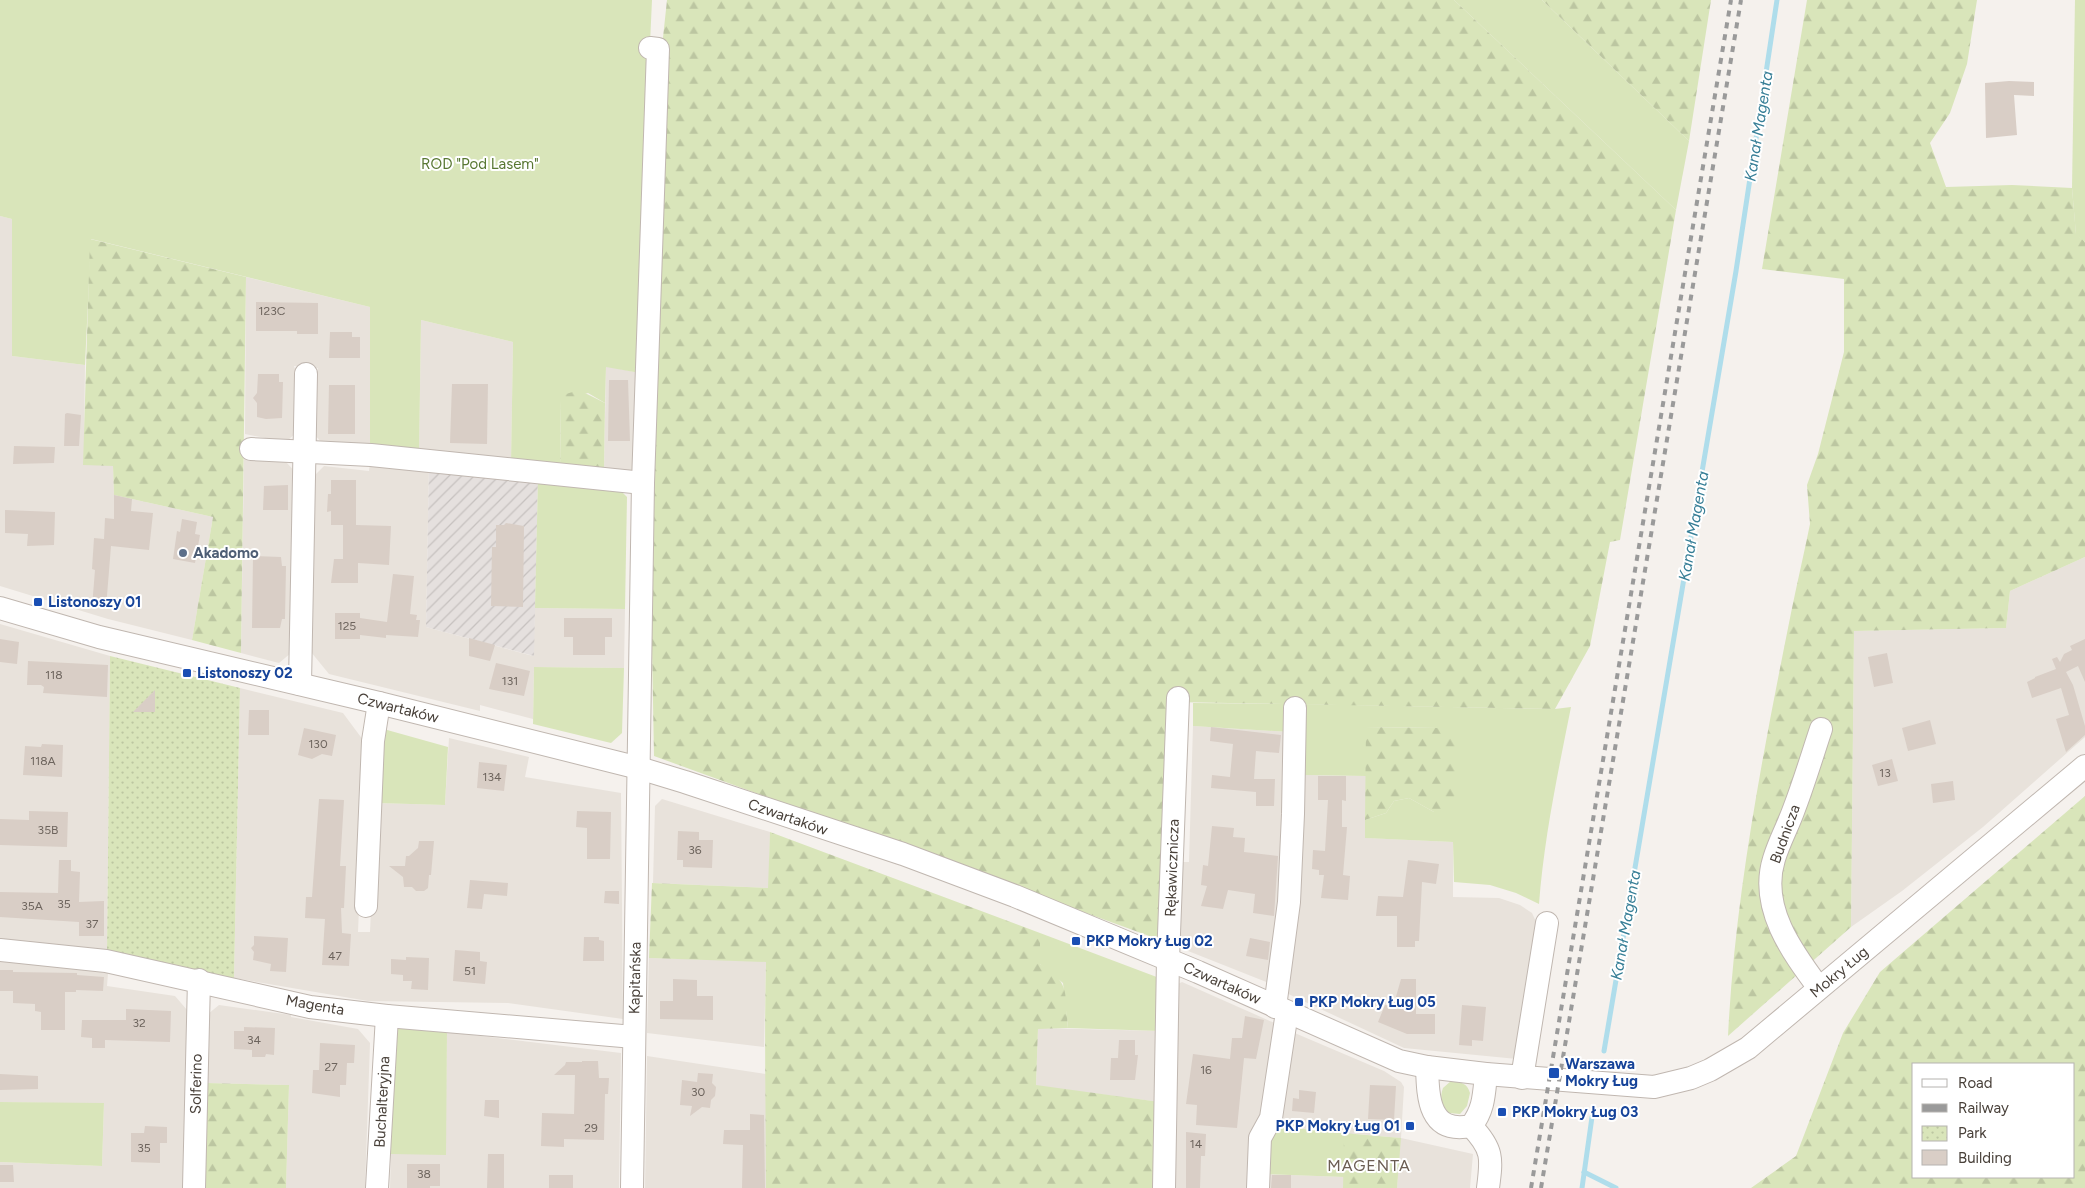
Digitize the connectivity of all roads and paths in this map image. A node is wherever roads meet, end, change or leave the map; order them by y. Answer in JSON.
{"nodes":[{"id":1,"x":650,"y":48,"type":"dead end"},
{"id":2,"x":306,"y":374,"type":"dead end"},
{"id":3,"x":251,"y":449,"type":"dead end"},
{"id":4,"x":305,"y":451,"type":"junction"},
{"id":5,"x":642,"y":483,"type":"junction"},
{"id":6,"x":0,"y":608,"type":"edge"},
{"id":7,"x":300,"y":684,"type":"junction"},
{"id":8,"x":1178,"y":698,"type":"dead end"},
{"id":9,"x":379,"y":703,"type":"junction"},
{"id":10,"x":1295,"y":708,"type":"dead end"},
{"id":11,"x":1820,"y":729,"type":"dead end"},
{"id":12,"x":2085,"y":766,"type":"edge"},
{"id":13,"x":639,"y":768,"type":"junction"},
{"id":14,"x":366,"y":906,"type":"dead end"},
{"id":15,"x":1547,"y":923,"type":"dead end"},
{"id":16,"x":0,"y":950,"type":"edge"},
{"id":17,"x":1168,"y":960,"type":"junction"},
{"id":18,"x":199,"y":980,"type":"junction"},
{"id":19,"x":1819,"y":988,"type":"junction"},
{"id":20,"x":1281,"y":1010,"type":"junction"},
{"id":21,"x":387,"y":1016,"type":"junction"},
{"id":22,"x":634,"y":1037,"type":"junction"},
{"id":23,"x":1428,"y":1068,"type":"junction"},
{"id":24,"x":1486,"y":1074,"type":"junction"},
{"id":25,"x":1522,"y":1078,"type":"junction"},
{"id":26,"x":1554,"y":1080,"type":"joint"},
{"id":27,"x":1471,"y":1126,"type":"junction"},
{"id":28,"x":194,"y":1188,"type":"edge"},
{"id":29,"x":377,"y":1188,"type":"edge"},
{"id":30,"x":632,"y":1188,"type":"edge"},
{"id":31,"x":1164,"y":1188,"type":"edge"},
{"id":32,"x":1258,"y":1188,"type":"edge"},
{"id":33,"x":1488,"y":1188,"type":"edge"}],
"edges":[{"from":1,"to":5,"type":"street","name":"Kapitańska"},
{"from":2,"to":4,"type":"street"},
{"from":3,"to":4,"type":"street"},
{"from":4,"to":5,"type":"street"},
{"from":4,"to":7,"type":"street"},
{"from":5,"to":13,"type":"street","name":"Kapitańska"},
{"from":6,"to":7,"type":"street","name":"Czwartaków"},
{"from":7,"to":9,"type":"street","name":"Czwartaków"},
{"from":8,"to":17,"type":"street","name":"Rękawicznicza"},
{"from":9,"to":13,"type":"street","name":"Czwartaków"},
{"from":9,"to":14,"type":"street"},
{"from":10,"to":20,"type":"street"},
{"from":11,"to":19,"type":"street","name":"Budnicza"},
{"from":12,"to":19,"type":"street","name":"Mokry Ług"},
{"from":13,"to":17,"type":"street","name":"Czwartaków"},
{"from":13,"to":22,"type":"street","name":"Kapitańska"},
{"from":15,"to":25,"type":"street"},
{"from":16,"to":18,"type":"street","name":"Magenta"},
{"from":17,"to":20,"type":"street","name":"Czwartaków"},
{"from":17,"to":31,"type":"street","name":"Rękawicznicza"},
{"from":18,"to":21,"type":"street","name":"Magenta"},
{"from":18,"to":28,"type":"street","name":"Solferino"},
{"from":19,"to":26,"type":"street","name":"Mokry Ług"},
{"from":20,"to":23,"type":"street","name":"Czwartaków"},
{"from":20,"to":32,"type":"street"},
{"from":21,"to":22,"type":"street","name":"Magenta"},
{"from":21,"to":29,"type":"street","name":"Buchalteryjna"},
{"from":22,"to":30,"type":"street","name":"Kapitańska"},
{"from":23,"to":24,"type":"street","name":"Czwartaków"},
{"from":23,"to":27,"type":"street"},
{"from":24,"to":25,"type":"street","name":"Czwartaków"},
{"from":24,"to":27,"type":"street"},
{"from":25,"to":26,"type":"street","name":"Czwartaków"},
{"from":27,"to":33,"type":"street"}]}
